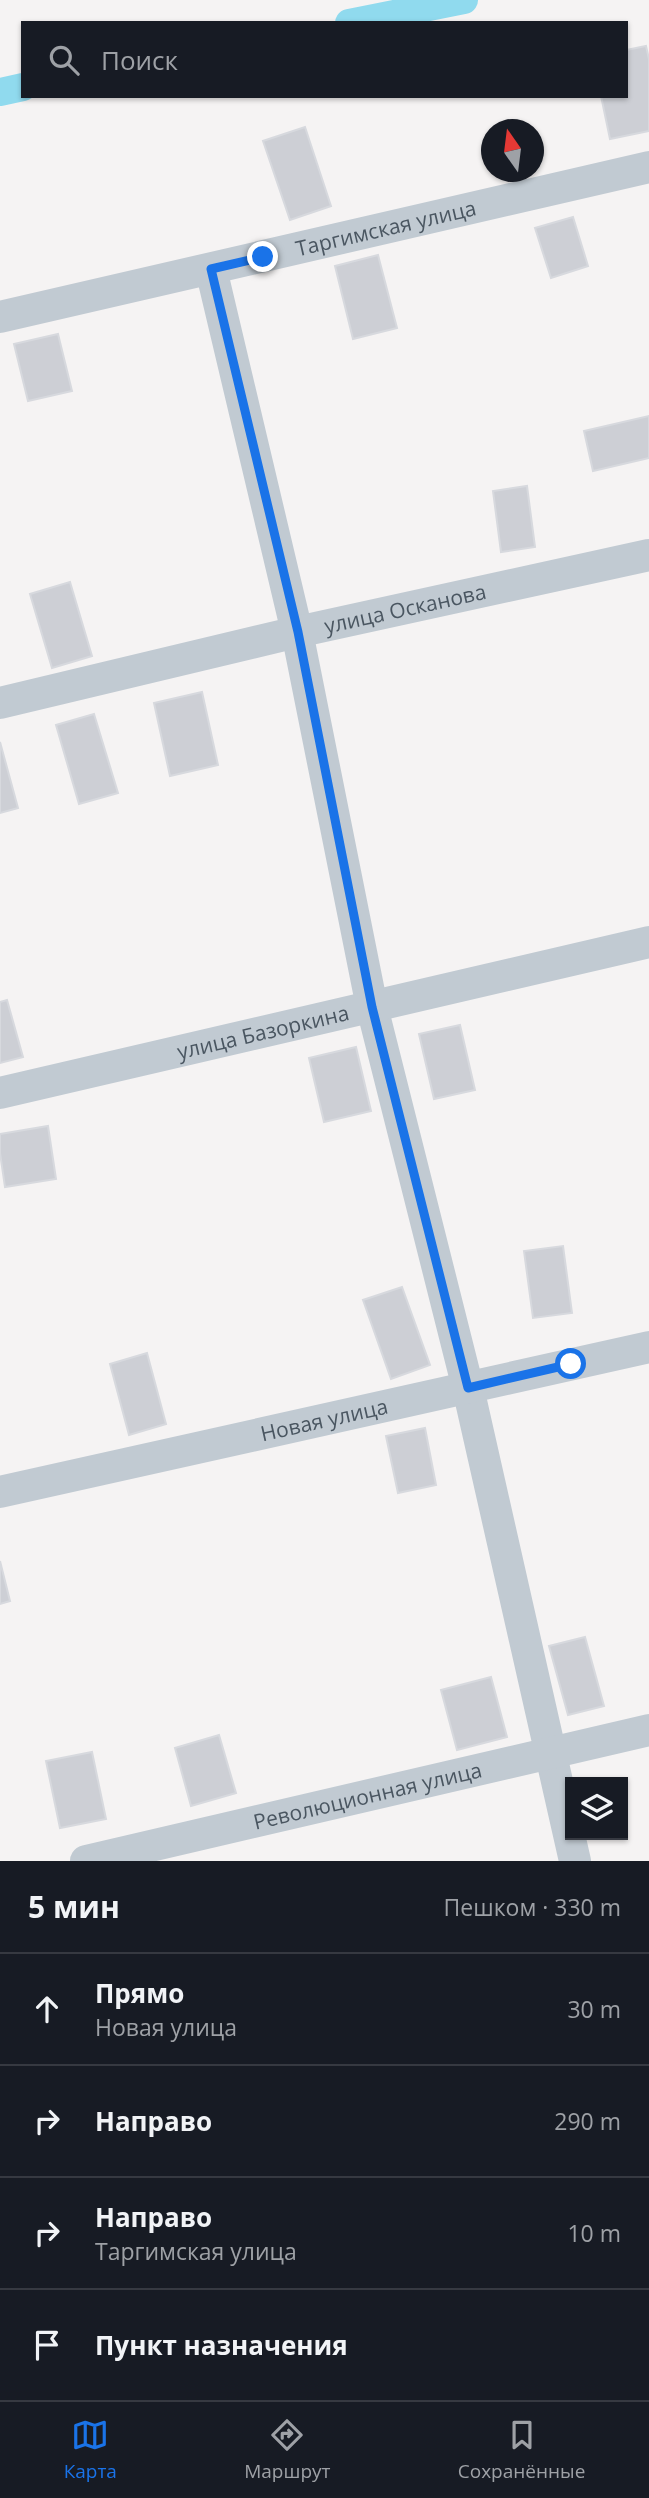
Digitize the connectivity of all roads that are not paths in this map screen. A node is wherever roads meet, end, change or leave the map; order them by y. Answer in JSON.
{"nodes":[{"id":1,"x":649,"y":167,"type":"edge"},
{"id":2,"x":211,"y":269,"type":"junction"},
{"id":3,"x":0,"y":317,"type":"edge"},
{"id":4,"x":649,"y":555,"type":"edge"},
{"id":5,"x":298,"y":632,"type":"junction"},
{"id":6,"x":0,"y":704,"type":"edge"},
{"id":7,"x":649,"y":942,"type":"edge"},
{"id":8,"x":372,"y":1007,"type":"junction"},
{"id":9,"x":0,"y":1093,"type":"edge"},
{"id":10,"x":649,"y":1347,"type":"edge"},
{"id":11,"x":468,"y":1388,"type":"junction"},
{"id":12,"x":0,"y":1492,"type":"edge"},
{"id":13,"x":649,"y":1730,"type":"edge"},
{"id":14,"x":552,"y":1753,"type":"junction"},
{"id":15,"x":86,"y":1861,"type":"edge"},
{"id":16,"x":575,"y":1861,"type":"edge"}],
"edges":[{"from":1,"to":2,"type":"street","name":"Таргимская улица"},
{"from":2,"to":3,"type":"street","name":"Таргимская улица"},
{"from":2,"to":5,"type":"street"},
{"from":4,"to":5,"type":"street","name":"улица Осканова"},
{"from":5,"to":6,"type":"street","name":"улица Осканова"},
{"from":5,"to":8,"type":"street"},
{"from":7,"to":8,"type":"street","name":"улица Базоркина"},
{"from":8,"to":9,"type":"street","name":"улица Базоркина"},
{"from":8,"to":11,"type":"street"},
{"from":10,"to":11,"type":"street","name":"Новая улица"},
{"from":11,"to":12,"type":"street","name":"Новая улица"},
{"from":11,"to":14,"type":"street"},
{"from":13,"to":14,"type":"street","name":"Революционная улица"},
{"from":14,"to":15,"type":"street","name":"Революционная улица"},
{"from":14,"to":16,"type":"street"}]}
